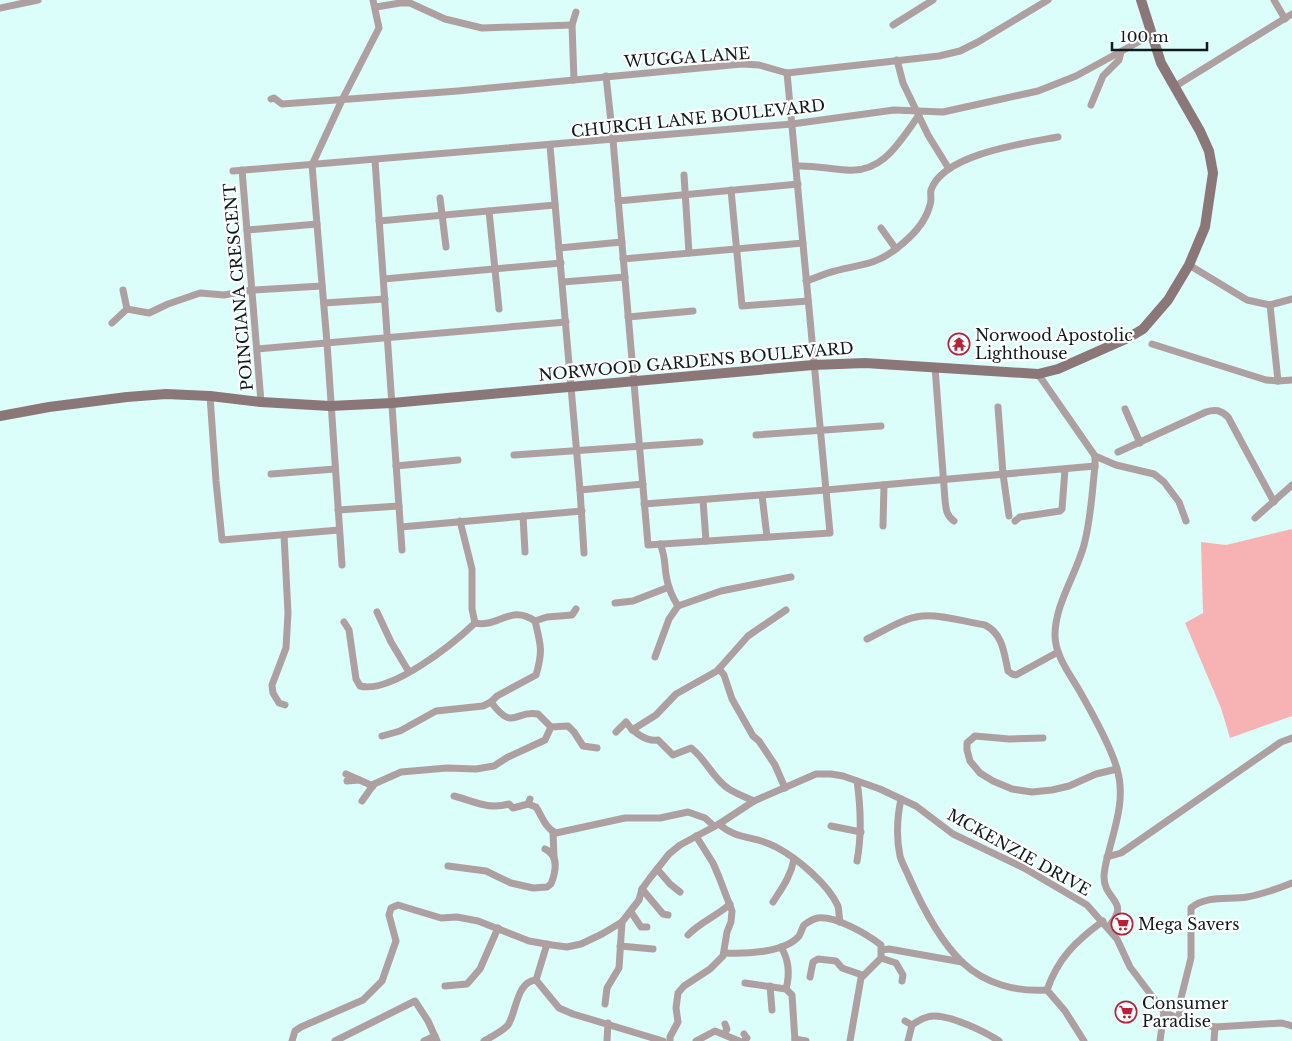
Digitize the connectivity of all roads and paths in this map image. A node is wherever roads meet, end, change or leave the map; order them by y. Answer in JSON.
{"nodes":[{"id":1,"x":38,"y":0,"type":"edge"},
{"id":2,"x":933,"y":0,"type":"edge"},
{"id":3,"x":1048,"y":0,"type":"edge"},
{"id":4,"x":1141,"y":0,"type":"edge"},
{"id":5,"x":1274,"y":0,"type":"edge"},
{"id":6,"x":375,"y":4,"type":"edge"},
{"id":7,"x":0,"y":8,"type":"edge"},
{"id":8,"x":576,"y":12,"type":"dead end"},
{"id":9,"x":1292,"y":14,"type":"edge"},
{"id":10,"x":1285,"y":18,"type":"junction"},
{"id":11,"x":572,"y":25,"type":"junction"},
{"id":12,"x":893,"y":25,"type":"dead end"},
{"id":13,"x":1151,"y":35,"type":"junction"},
{"id":14,"x":1121,"y":52,"type":"junction"},
{"id":15,"x":897,"y":60,"type":"junction"},
{"id":16,"x":786,"y":73,"type":"junction"},
{"id":17,"x":606,"y":76,"type":"junction"},
{"id":18,"x":574,"y":80,"type":"junction"},
{"id":19,"x":1174,"y":87,"type":"junction"},
{"id":20,"x":271,"y":99,"type":"dead end"},
{"id":21,"x":342,"y":100,"type":"junction"},
{"id":22,"x":1091,"y":105,"type":"dead end"},
{"id":23,"x":918,"y":113,"type":"junction"},
{"id":24,"x":792,"y":124,"type":"junction"},
{"id":25,"x":1058,"y":137,"type":"dead end"},
{"id":26,"x":613,"y":140,"type":"junction"},
{"id":27,"x":550,"y":146,"type":"junction"},
{"id":28,"x":375,"y":160,"type":"junction"},
{"id":29,"x":312,"y":165,"type":"junction"},
{"id":30,"x":796,"y":166,"type":"junction"},
{"id":31,"x":949,"y":168,"type":"junction"},
{"id":32,"x":242,"y":170,"type":"junction"},
{"id":33,"x":233,"y":171,"type":"dead end"},
{"id":34,"x":684,"y":175,"type":"dead end"},
{"id":35,"x":798,"y":184,"type":"junction"},
{"id":36,"x":731,"y":190,"type":"junction"},
{"id":37,"x":685,"y":195,"type":"junction"},
{"id":38,"x":440,"y":198,"type":"dead end"},
{"id":39,"x":618,"y":201,"type":"junction"},
{"id":40,"x":555,"y":205,"type":"junction"},
{"id":41,"x":489,"y":211,"type":"junction"},
{"id":42,"x":443,"y":215,"type":"junction"},
{"id":43,"x":379,"y":221,"type":"junction"},
{"id":44,"x":317,"y":224,"type":"junction"},
{"id":45,"x":881,"y":228,"type":"dead end"},
{"id":46,"x":247,"y":230,"type":"junction"},
{"id":47,"x":622,"y":242,"type":"junction"},
{"id":48,"x":803,"y":242,"type":"junction"},
{"id":49,"x":446,"y":248,"type":"dead end"},
{"id":50,"x":559,"y":248,"type":"junction"},
{"id":51,"x":736,"y":249,"type":"junction"},
{"id":52,"x":896,"y":249,"type":"junction"},
{"id":53,"x":689,"y":253,"type":"junction"},
{"id":54,"x":623,"y":259,"type":"junction"},
{"id":55,"x":561,"y":264,"type":"junction"},
{"id":56,"x":1190,"y":265,"type":"junction"},
{"id":57,"x":495,"y":269,"type":"junction"},
{"id":58,"x":625,"y":277,"type":"junction"},
{"id":59,"x":384,"y":279,"type":"junction"},
{"id":60,"x":806,"y":281,"type":"junction"},
{"id":61,"x":563,"y":282,"type":"junction"},
{"id":62,"x":322,"y":286,"type":"junction"},
{"id":63,"x":123,"y":290,"type":"dead end"},
{"id":64,"x":252,"y":290,"type":"junction"},
{"id":65,"x":385,"y":298,"type":"junction"},
{"id":66,"x":1292,"y":299,"type":"edge"},
{"id":67,"x":808,"y":300,"type":"junction"},
{"id":68,"x":324,"y":303,"type":"junction"},
{"id":69,"x":1270,"y":305,"type":"junction"},
{"id":70,"x":127,"y":309,"type":"junction"},
{"id":71,"x":499,"y":309,"type":"dead end"},
{"id":72,"x":693,"y":311,"type":"dead end"},
{"id":73,"x":628,"y":316,"type":"junction"},
{"id":74,"x":566,"y":322,"type":"junction"},
{"id":75,"x":112,"y":323,"type":"dead end"},
{"id":76,"x":388,"y":338,"type":"junction"},
{"id":77,"x":327,"y":343,"type":"junction"},
{"id":78,"x":1152,"y":344,"type":"dead end"},
{"id":79,"x":257,"y":349,"type":"junction"},
{"id":80,"x":813,"y":365,"type":"junction"},
{"id":81,"x":936,"y":367,"type":"junction"},
{"id":82,"x":1038,"y":374,"type":"junction"},
{"id":83,"x":634,"y":381,"type":"junction"},
{"id":84,"x":1278,"y":381,"type":"junction"},
{"id":85,"x":1291,"y":381,"type":"edge"},
{"id":86,"x":572,"y":386,"type":"junction"},
{"id":87,"x":210,"y":396,"type":"junction"},
{"id":88,"x":261,"y":402,"type":"junction"},
{"id":89,"x":392,"y":402,"type":"junction"},
{"id":90,"x":330,"y":406,"type":"junction"},
{"id":91,"x":998,"y":407,"type":"dead end"},
{"id":92,"x":1125,"y":409,"type":"dead end"},
{"id":93,"x":0,"y":416,"type":"edge"},
{"id":94,"x":881,"y":426,"type":"dead end"},
{"id":95,"x":820,"y":430,"type":"junction"},
{"id":96,"x":756,"y":435,"type":"dead end"},
{"id":97,"x":700,"y":442,"type":"dead end"},
{"id":98,"x":1140,"y":443,"type":"junction"},
{"id":99,"x":640,"y":446,"type":"junction"},
{"id":100,"x":577,"y":450,"type":"junction"},
{"id":101,"x":1118,"y":452,"type":"dead end"},
{"id":102,"x":514,"y":455,"type":"dead end"},
{"id":103,"x":1094,"y":456,"type":"junction"},
{"id":104,"x":458,"y":460,"type":"dead end"},
{"id":105,"x":396,"y":466,"type":"junction"},
{"id":106,"x":1095,"y":466,"type":"junction"},
{"id":107,"x":335,"y":469,"type":"junction"},
{"id":108,"x":1065,"y":469,"type":"junction"},
{"id":109,"x":271,"y":474,"type":"dead end"},
{"id":110,"x":1003,"y":474,"type":"junction"},
{"id":111,"x":943,"y":479,"type":"junction"},
{"id":112,"x":643,"y":484,"type":"junction"},
{"id":113,"x":884,"y":485,"type":"junction"},
{"id":114,"x":1292,"y":485,"type":"edge"},
{"id":115,"x":580,"y":490,"type":"junction"},
{"id":116,"x":826,"y":490,"type":"junction"},
{"id":117,"x":762,"y":495,"type":"junction"},
{"id":118,"x":703,"y":500,"type":"junction"},
{"id":119,"x":1274,"y":502,"type":"junction"},
{"id":120,"x":644,"y":504,"type":"junction"},
{"id":121,"x":399,"y":506,"type":"junction"},
{"id":122,"x":338,"y":510,"type":"junction"},
{"id":123,"x":582,"y":511,"type":"junction"},
{"id":124,"x":523,"y":516,"type":"junction"},
{"id":125,"x":1254,"y":518,"type":"dead end"},
{"id":126,"x":460,"y":521,"type":"junction"},
{"id":127,"x":954,"y":521,"type":"dead end"},
{"id":128,"x":1186,"y":521,"type":"dead end"},
{"id":129,"x":401,"y":526,"type":"junction"},
{"id":130,"x":883,"y":526,"type":"dead end"},
{"id":131,"x":339,"y":530,"type":"junction"},
{"id":132,"x":284,"y":535,"type":"junction"},
{"id":133,"x":767,"y":537,"type":"junction"},
{"id":134,"x":706,"y":541,"type":"junction"},
{"id":135,"x":660,"y":544,"type":"junction"},
{"id":136,"x":402,"y":550,"type":"dead end"},
{"id":137,"x":525,"y":552,"type":"dead end"},
{"id":138,"x":584,"y":554,"type":"dead end"},
{"id":139,"x":342,"y":565,"type":"dead end"},
{"id":140,"x":791,"y":577,"type":"dead end"},
{"id":141,"x":669,"y":588,"type":"junction"},
{"id":142,"x":615,"y":603,"type":"dead end"},
{"id":143,"x":678,"y":606,"type":"junction"},
{"id":144,"x":576,"y":609,"type":"dead end"},
{"id":145,"x":786,"y":610,"type":"dead end"},
{"id":146,"x":377,"y":612,"type":"dead end"},
{"id":147,"x":535,"y":621,"type":"junction"},
{"id":148,"x":344,"y":622,"type":"dead end"},
{"id":149,"x":475,"y":623,"type":"junction"},
{"id":150,"x":867,"y":639,"type":"dead end"},
{"id":151,"x":1058,"y":652,"type":"junction"},
{"id":152,"x":655,"y":657,"type":"dead end"},
{"id":153,"x":719,"y":669,"type":"junction"},
{"id":154,"x":409,"y":672,"type":"junction"},
{"id":155,"x":491,"y":702,"type":"junction"},
{"id":156,"x":285,"y":705,"type":"dead end"},
{"id":157,"x":550,"y":728,"type":"junction"},
{"id":158,"x":632,"y":730,"type":"junction"},
{"id":159,"x":616,"y":732,"type":"dead end"},
{"id":160,"x":382,"y":736,"type":"dead end"},
{"id":161,"x":1044,"y":738,"type":"dead end"},
{"id":162,"x":1292,"y":738,"type":"edge"},
{"id":163,"x":596,"y":748,"type":"dead end"},
{"id":164,"x":1117,"y":769,"type":"junction"},
{"id":165,"x":346,"y":777,"type":"dead end"},
{"id":166,"x":857,"y":781,"type":"junction"},
{"id":167,"x":373,"y":786,"type":"junction"},
{"id":168,"x":784,"y":788,"type":"junction"},
{"id":169,"x":454,"y":796,"type":"dead end"},
{"id":170,"x":901,"y":799,"type":"junction"},
{"id":171,"x":362,"y":801,"type":"dead end"},
{"id":172,"x":754,"y":801,"type":"junction"},
{"id":173,"x":717,"y":825,"type":"junction"},
{"id":174,"x":831,"y":826,"type":"dead end"},
{"id":175,"x":553,"y":832,"type":"junction"},
{"id":176,"x":861,"y":832,"type":"junction"},
{"id":177,"x":696,"y":836,"type":"junction"},
{"id":178,"x":544,"y":849,"type":"dead end"},
{"id":179,"x":554,"y":857,"type":"junction"},
{"id":180,"x":1108,"y":857,"type":"junction"},
{"id":181,"x":794,"y":859,"type":"junction"},
{"id":182,"x":857,"y":861,"type":"dead end"},
{"id":183,"x":448,"y":866,"type":"dead end"},
{"id":184,"x":657,"y":869,"type":"junction"},
{"id":185,"x":1292,"y":883,"type":"edge"},
{"id":186,"x":642,"y":889,"type":"junction"},
{"id":187,"x":680,"y":892,"type":"dead end"},
{"id":188,"x":773,"y":902,"type":"dead end"},
{"id":189,"x":730,"y":904,"type":"junction"},
{"id":190,"x":631,"y":912,"type":"junction"},
{"id":191,"x":668,"y":915,"type":"dead end"},
{"id":192,"x":622,"y":922,"type":"junction"},
{"id":193,"x":840,"y":922,"type":"junction"},
{"id":194,"x":1105,"y":924,"type":"junction"},
{"id":195,"x":646,"y":927,"type":"dead end"},
{"id":196,"x":498,"y":928,"type":"junction"},
{"id":197,"x":688,"y":935,"type":"dead end"},
{"id":198,"x":547,"y":944,"type":"junction"},
{"id":199,"x":620,"y":946,"type":"junction"},
{"id":200,"x":781,"y":947,"type":"junction"},
{"id":201,"x":653,"y":949,"type":"dead end"},
{"id":202,"x":724,"y":953,"type":"junction"},
{"id":203,"x":881,"y":954,"type":"junction"},
{"id":204,"x":962,"y":962,"type":"junction"},
{"id":205,"x":862,"y":975,"type":"junction"},
{"id":206,"x":810,"y":977,"type":"dead end"},
{"id":207,"x":536,"y":980,"type":"junction"},
{"id":208,"x":902,"y":980,"type":"dead end"},
{"id":209,"x":745,"y":983,"type":"dead end"},
{"id":210,"x":445,"y":986,"type":"dead end"},
{"id":211,"x":770,"y":986,"type":"junction"},
{"id":212,"x":786,"y":988,"type":"junction"},
{"id":213,"x":1047,"y":990,"type":"junction"},
{"id":214,"x":605,"y":1004,"type":"dead end"},
{"id":215,"x":772,"y":1010,"type":"dead end"},
{"id":216,"x":1164,"y":1012,"type":"junction"},
{"id":217,"x":1292,"y":1018,"type":"edge"},
{"id":218,"x":1179,"y":1019,"type":"junction"},
{"id":219,"x":905,"y":1021,"type":"dead end"},
{"id":220,"x":608,"y":1023,"type":"junction"},
{"id":221,"x":1282,"y":1023,"type":"junction"},
{"id":222,"x":725,"y":1024,"type":"dead end"},
{"id":223,"x":912,"y":1025,"type":"junction"},
{"id":224,"x":1292,"y":1026,"type":"edge"},
{"id":225,"x":1215,"y":1027,"type":"junction"},
{"id":226,"x":724,"y":1034,"type":"junction"},
{"id":227,"x":436,"y":1038,"type":"edge"},
{"id":228,"x":292,"y":1040,"type":"edge"},
{"id":229,"x":795,"y":1040,"type":"edge"},
{"id":230,"x":335,"y":1041,"type":"edge"},
{"id":231,"x":424,"y":1041,"type":"edge"},
{"id":232,"x":484,"y":1041,"type":"edge"},
{"id":233,"x":607,"y":1041,"type":"edge"},
{"id":234,"x":663,"y":1041,"type":"edge"},
{"id":235,"x":670,"y":1041,"type":"edge"},
{"id":236,"x":696,"y":1041,"type":"edge"},
{"id":237,"x":739,"y":1041,"type":"edge"},
{"id":238,"x":806,"y":1041,"type":"edge"},
{"id":239,"x":850,"y":1041,"type":"edge"},
{"id":240,"x":908,"y":1041,"type":"edge"},
{"id":241,"x":999,"y":1041,"type":"edge"},
{"id":242,"x":1084,"y":1041,"type":"edge"},
{"id":243,"x":1160,"y":1041,"type":"edge"},
{"id":244,"x":1214,"y":1041,"type":"edge"}],
"edges":[{"from":1,"to":7,"type":"street"},
{"from":2,"to":12,"type":"street"},
{"from":3,"to":15,"type":"street","name":"WUGGA LANE"},
{"from":4,"to":13,"type":"street","name":"NORWOOD GARDENS BOULEVARD"},
{"from":5,"to":10,"type":"street"},
{"from":6,"to":11,"type":"street"},
{"from":6,"to":21,"type":"street"},
{"from":8,"to":11,"type":"street"},
{"from":9,"to":10,"type":"street"},
{"from":10,"to":19,"type":"street"},
{"from":11,"to":18,"type":"street"},
{"from":13,"to":14,"type":"street","name":"CHURCH LANE BOULEVARD"},
{"from":13,"to":19,"type":"street","name":"NORWOOD GARDENS BOULEVARD"},
{"from":14,"to":22,"type":"street"},
{"from":14,"to":23,"type":"street","name":"CHURCH LANE BOULEVARD"},
{"from":15,"to":16,"type":"street","name":"WUGGA LANE"},
{"from":15,"to":23,"type":"street"},
{"from":16,"to":17,"type":"street","name":"WUGGA LANE"},
{"from":16,"to":24,"type":"street"},
{"from":17,"to":18,"type":"street","name":"WUGGA LANE"},
{"from":17,"to":26,"type":"street"},
{"from":18,"to":21,"type":"street","name":"WUGGA LANE"},
{"from":19,"to":56,"type":"street","name":"NORWOOD GARDENS BOULEVARD"},
{"from":20,"to":21,"type":"street","name":"WUGGA LANE"},
{"from":21,"to":29,"type":"street"},
{"from":23,"to":24,"type":"street","name":"CHURCH LANE BOULEVARD"},
{"from":23,"to":30,"type":"street"},
{"from":23,"to":31,"type":"street"},
{"from":24,"to":26,"type":"street","name":"CHURCH LANE BOULEVARD"},
{"from":24,"to":30,"type":"street"},
{"from":25,"to":31,"type":"street"},
{"from":26,"to":27,"type":"street","name":"CHURCH LANE BOULEVARD"},
{"from":26,"to":39,"type":"street"},
{"from":27,"to":28,"type":"street","name":"CHURCH LANE BOULEVARD"},
{"from":27,"to":40,"type":"street"},
{"from":28,"to":29,"type":"street","name":"CHURCH LANE BOULEVARD"},
{"from":28,"to":43,"type":"street"},
{"from":29,"to":32,"type":"street","name":"CHURCH LANE BOULEVARD"},
{"from":29,"to":44,"type":"street"},
{"from":30,"to":35,"type":"street"},
{"from":31,"to":52,"type":"street"},
{"from":32,"to":33,"type":"street","name":"CHURCH LANE BOULEVARD"},
{"from":32,"to":46,"type":"street","name":"POINCIANA CRESCENT"},
{"from":34,"to":37,"type":"street"},
{"from":35,"to":36,"type":"street"},
{"from":35,"to":48,"type":"street"},
{"from":36,"to":37,"type":"street"},
{"from":36,"to":51,"type":"street"},
{"from":37,"to":39,"type":"street"},
{"from":37,"to":53,"type":"street"},
{"from":38,"to":42,"type":"street"},
{"from":39,"to":47,"type":"street"},
{"from":40,"to":41,"type":"street"},
{"from":40,"to":50,"type":"street"},
{"from":41,"to":42,"type":"street"},
{"from":41,"to":57,"type":"street"},
{"from":42,"to":43,"type":"street"},
{"from":42,"to":49,"type":"street"},
{"from":43,"to":59,"type":"street"},
{"from":44,"to":46,"type":"street"},
{"from":44,"to":62,"type":"street"},
{"from":45,"to":52,"type":"street"},
{"from":46,"to":64,"type":"street","name":"POINCIANA CRESCENT"},
{"from":47,"to":50,"type":"street"},
{"from":47,"to":54,"type":"street"},
{"from":48,"to":51,"type":"street"},
{"from":48,"to":60,"type":"street"},
{"from":50,"to":55,"type":"street"},
{"from":51,"to":53,"type":"street"},
{"from":51,"to":67,"type":"street"},
{"from":52,"to":60,"type":"street"},
{"from":53,"to":54,"type":"street"},
{"from":54,"to":58,"type":"street"},
{"from":55,"to":57,"type":"street"},
{"from":55,"to":61,"type":"street"},
{"from":56,"to":69,"type":"street"},
{"from":56,"to":82,"type":"street","name":"NORWOOD GARDENS BOULEVARD"},
{"from":57,"to":59,"type":"street"},
{"from":57,"to":71,"type":"street"},
{"from":58,"to":61,"type":"street"},
{"from":58,"to":73,"type":"street"},
{"from":59,"to":65,"type":"street"},
{"from":60,"to":67,"type":"street"},
{"from":61,"to":74,"type":"street"},
{"from":62,"to":64,"type":"street"},
{"from":62,"to":68,"type":"street"},
{"from":63,"to":70,"type":"street"},
{"from":64,"to":70,"type":"street"},
{"from":64,"to":79,"type":"street","name":"POINCIANA CRESCENT"},
{"from":65,"to":68,"type":"street"},
{"from":65,"to":76,"type":"street"},
{"from":66,"to":69,"type":"street"},
{"from":67,"to":80,"type":"street"},
{"from":68,"to":77,"type":"street"},
{"from":69,"to":84,"type":"street"},
{"from":70,"to":75,"type":"street"},
{"from":72,"to":73,"type":"street"},
{"from":73,"to":83,"type":"street"},
{"from":74,"to":76,"type":"street"},
{"from":74,"to":86,"type":"street"},
{"from":76,"to":77,"type":"street"},
{"from":76,"to":89,"type":"street"},
{"from":77,"to":79,"type":"street"},
{"from":77,"to":90,"type":"street"},
{"from":78,"to":84,"type":"street"},
{"from":79,"to":88,"type":"street","name":"POINCIANA CRESCENT"},
{"from":80,"to":81,"type":"street","name":"NORWOOD GARDENS BOULEVARD"},
{"from":80,"to":83,"type":"street","name":"NORWOOD GARDENS BOULEVARD"},
{"from":80,"to":95,"type":"street"},
{"from":81,"to":82,"type":"street","name":"NORWOOD GARDENS BOULEVARD"},
{"from":81,"to":111,"type":"street"},
{"from":82,"to":103,"type":"street"},
{"from":83,"to":86,"type":"street","name":"NORWOOD GARDENS BOULEVARD"},
{"from":83,"to":99,"type":"street"},
{"from":84,"to":85,"type":"street"},
{"from":86,"to":89,"type":"street","name":"NORWOOD GARDENS BOULEVARD"},
{"from":86,"to":100,"type":"street"},
{"from":87,"to":88,"type":"street","name":"NORWOOD GARDENS BOULEVARD"},
{"from":87,"to":93,"type":"street","name":"NORWOOD GARDENS BOULEVARD"},
{"from":87,"to":132,"type":"street"},
{"from":88,"to":90,"type":"street","name":"NORWOOD GARDENS BOULEVARD"},
{"from":89,"to":90,"type":"street","name":"NORWOOD GARDENS BOULEVARD"},
{"from":89,"to":105,"type":"street"},
{"from":90,"to":107,"type":"street"},
{"from":91,"to":110,"type":"street"},
{"from":92,"to":98,"type":"street"},
{"from":94,"to":95,"type":"street"},
{"from":95,"to":96,"type":"street"},
{"from":95,"to":116,"type":"street"},
{"from":97,"to":99,"type":"street"},
{"from":98,"to":101,"type":"street"},
{"from":98,"to":119,"type":"street"},
{"from":99,"to":100,"type":"street"},
{"from":99,"to":112,"type":"street"},
{"from":100,"to":102,"type":"street"},
{"from":100,"to":115,"type":"street"},
{"from":103,"to":106,"type":"street"},
{"from":103,"to":128,"type":"street"},
{"from":104,"to":105,"type":"street"},
{"from":105,"to":121,"type":"street"},
{"from":106,"to":108,"type":"street"},
{"from":106,"to":151,"type":"street"},
{"from":107,"to":109,"type":"street"},
{"from":107,"to":122,"type":"street"},
{"from":108,"to":110,"type":"street"},
{"from":108,"to":110,"type":"street"},
{"from":110,"to":111,"type":"street"},
{"from":111,"to":113,"type":"street"},
{"from":111,"to":127,"type":"street"},
{"from":112,"to":115,"type":"street"},
{"from":112,"to":120,"type":"street"},
{"from":113,"to":116,"type":"street"},
{"from":113,"to":130,"type":"street"},
{"from":114,"to":119,"type":"street"},
{"from":115,"to":123,"type":"street"},
{"from":116,"to":117,"type":"street"},
{"from":116,"to":133,"type":"street"},
{"from":117,"to":118,"type":"street"},
{"from":117,"to":133,"type":"street"},
{"from":118,"to":120,"type":"street"},
{"from":118,"to":134,"type":"street"},
{"from":119,"to":125,"type":"street"},
{"from":120,"to":135,"type":"street"},
{"from":121,"to":122,"type":"street"},
{"from":121,"to":129,"type":"street"},
{"from":122,"to":131,"type":"street"},
{"from":123,"to":124,"type":"street"},
{"from":123,"to":138,"type":"street"},
{"from":124,"to":126,"type":"street"},
{"from":124,"to":137,"type":"street"},
{"from":126,"to":129,"type":"street"},
{"from":126,"to":149,"type":"street"},
{"from":129,"to":136,"type":"street"},
{"from":131,"to":132,"type":"street"},
{"from":131,"to":139,"type":"street"},
{"from":132,"to":156,"type":"street"},
{"from":133,"to":134,"type":"street"},
{"from":134,"to":135,"type":"street"},
{"from":135,"to":141,"type":"street"},
{"from":140,"to":143,"type":"street"},
{"from":141,"to":142,"type":"street"},
{"from":141,"to":143,"type":"street"},
{"from":143,"to":152,"type":"street"},
{"from":144,"to":147,"type":"street"},
{"from":145,"to":153,"type":"street"},
{"from":146,"to":154,"type":"street"},
{"from":147,"to":149,"type":"street"},
{"from":147,"to":155,"type":"street"},
{"from":148,"to":154,"type":"street"},
{"from":149,"to":154,"type":"street"},
{"from":150,"to":151,"type":"street"},
{"from":151,"to":164,"type":"street"},
{"from":153,"to":158,"type":"street"},
{"from":153,"to":168,"type":"street"},
{"from":155,"to":157,"type":"street"},
{"from":155,"to":160,"type":"street"},
{"from":157,"to":163,"type":"street"},
{"from":157,"to":167,"type":"street"},
{"from":158,"to":159,"type":"street"},
{"from":158,"to":172,"type":"street"},
{"from":161,"to":164,"type":"street"},
{"from":162,"to":180,"type":"street"},
{"from":164,"to":180,"type":"street"},
{"from":165,"to":167,"type":"street"},
{"from":166,"to":168,"type":"street","name":"MCKENZIE DRIVE"},
{"from":166,"to":170,"type":"street","name":"MCKENZIE DRIVE"},
{"from":166,"to":176,"type":"street"},
{"from":167,"to":171,"type":"street"},
{"from":168,"to":172,"type":"street","name":"MCKENZIE DRIVE"},
{"from":169,"to":175,"type":"street"},
{"from":170,"to":194,"type":"street","name":"MCKENZIE DRIVE"},
{"from":170,"to":204,"type":"street"},
{"from":172,"to":173,"type":"street","name":"MCKENZIE DRIVE"},
{"from":173,"to":175,"type":"street"},
{"from":173,"to":177,"type":"street","name":"MCKENZIE DRIVE"},
{"from":173,"to":181,"type":"street"},
{"from":174,"to":176,"type":"street"},
{"from":175,"to":179,"type":"street"},
{"from":176,"to":182,"type":"street"},
{"from":177,"to":184,"type":"street","name":"MCKENZIE DRIVE"},
{"from":177,"to":189,"type":"street"},
{"from":178,"to":179,"type":"street"},
{"from":179,"to":183,"type":"street"},
{"from":180,"to":194,"type":"street"},
{"from":181,"to":188,"type":"street"},
{"from":181,"to":193,"type":"street"},
{"from":184,"to":186,"type":"street","name":"MCKENZIE DRIVE"},
{"from":184,"to":187,"type":"street"},
{"from":185,"to":218,"type":"street"},
{"from":186,"to":190,"type":"street","name":"MCKENZIE DRIVE"},
{"from":186,"to":191,"type":"street"},
{"from":189,"to":197,"type":"street"},
{"from":189,"to":202,"type":"street"},
{"from":190,"to":192,"type":"street","name":"MCKENZIE DRIVE"},
{"from":190,"to":195,"type":"street"},
{"from":192,"to":198,"type":"street","name":"MCKENZIE DRIVE"},
{"from":192,"to":199,"type":"street"},
{"from":193,"to":200,"type":"street"},
{"from":193,"to":203,"type":"street"},
{"from":194,"to":213,"type":"street"},
{"from":194,"to":216,"type":"street","name":"MCKENZIE DRIVE"},
{"from":196,"to":198,"type":"street","name":"MCKENZIE DRIVE"},
{"from":196,"to":210,"type":"street"},
{"from":196,"to":228,"type":"street","name":"MCKENZIE DRIVE"},
{"from":198,"to":207,"type":"street"},
{"from":199,"to":201,"type":"street"},
{"from":199,"to":214,"type":"street"},
{"from":200,"to":202,"type":"street"},
{"from":200,"to":212,"type":"street"},
{"from":202,"to":235,"type":"street"},
{"from":203,"to":204,"type":"street"},
{"from":203,"to":205,"type":"street"},
{"from":203,"to":208,"type":"street"},
{"from":204,"to":213,"type":"street"},
{"from":205,"to":206,"type":"street"},
{"from":205,"to":239,"type":"street"},
{"from":207,"to":220,"type":"street"},
{"from":207,"to":232,"type":"street"},
{"from":209,"to":211,"type":"street"},
{"from":211,"to":212,"type":"street"},
{"from":211,"to":215,"type":"street"},
{"from":212,"to":229,"type":"street"},
{"from":213,"to":242,"type":"street"},
{"from":216,"to":218,"type":"street","name":"MCKENZIE DRIVE"},
{"from":216,"to":243,"type":"street"},
{"from":217,"to":221,"type":"street"},
{"from":218,"to":225,"type":"street","name":"MCKENZIE DRIVE"},
{"from":219,"to":223,"type":"street"},
{"from":220,"to":233,"type":"street"},
{"from":220,"to":234,"type":"street"},
{"from":221,"to":224,"type":"street"},
{"from":221,"to":225,"type":"street","name":"MCKENZIE DRIVE"},
{"from":222,"to":226,"type":"street"},
{"from":223,"to":240,"type":"street"},
{"from":223,"to":241,"type":"street"},
{"from":225,"to":244,"type":"street"},
{"from":226,"to":236,"type":"street"},
{"from":226,"to":237,"type":"street"},
{"from":227,"to":230,"type":"street"},
{"from":227,"to":231,"type":"street"},
{"from":229,"to":238,"type":"street"}]}
